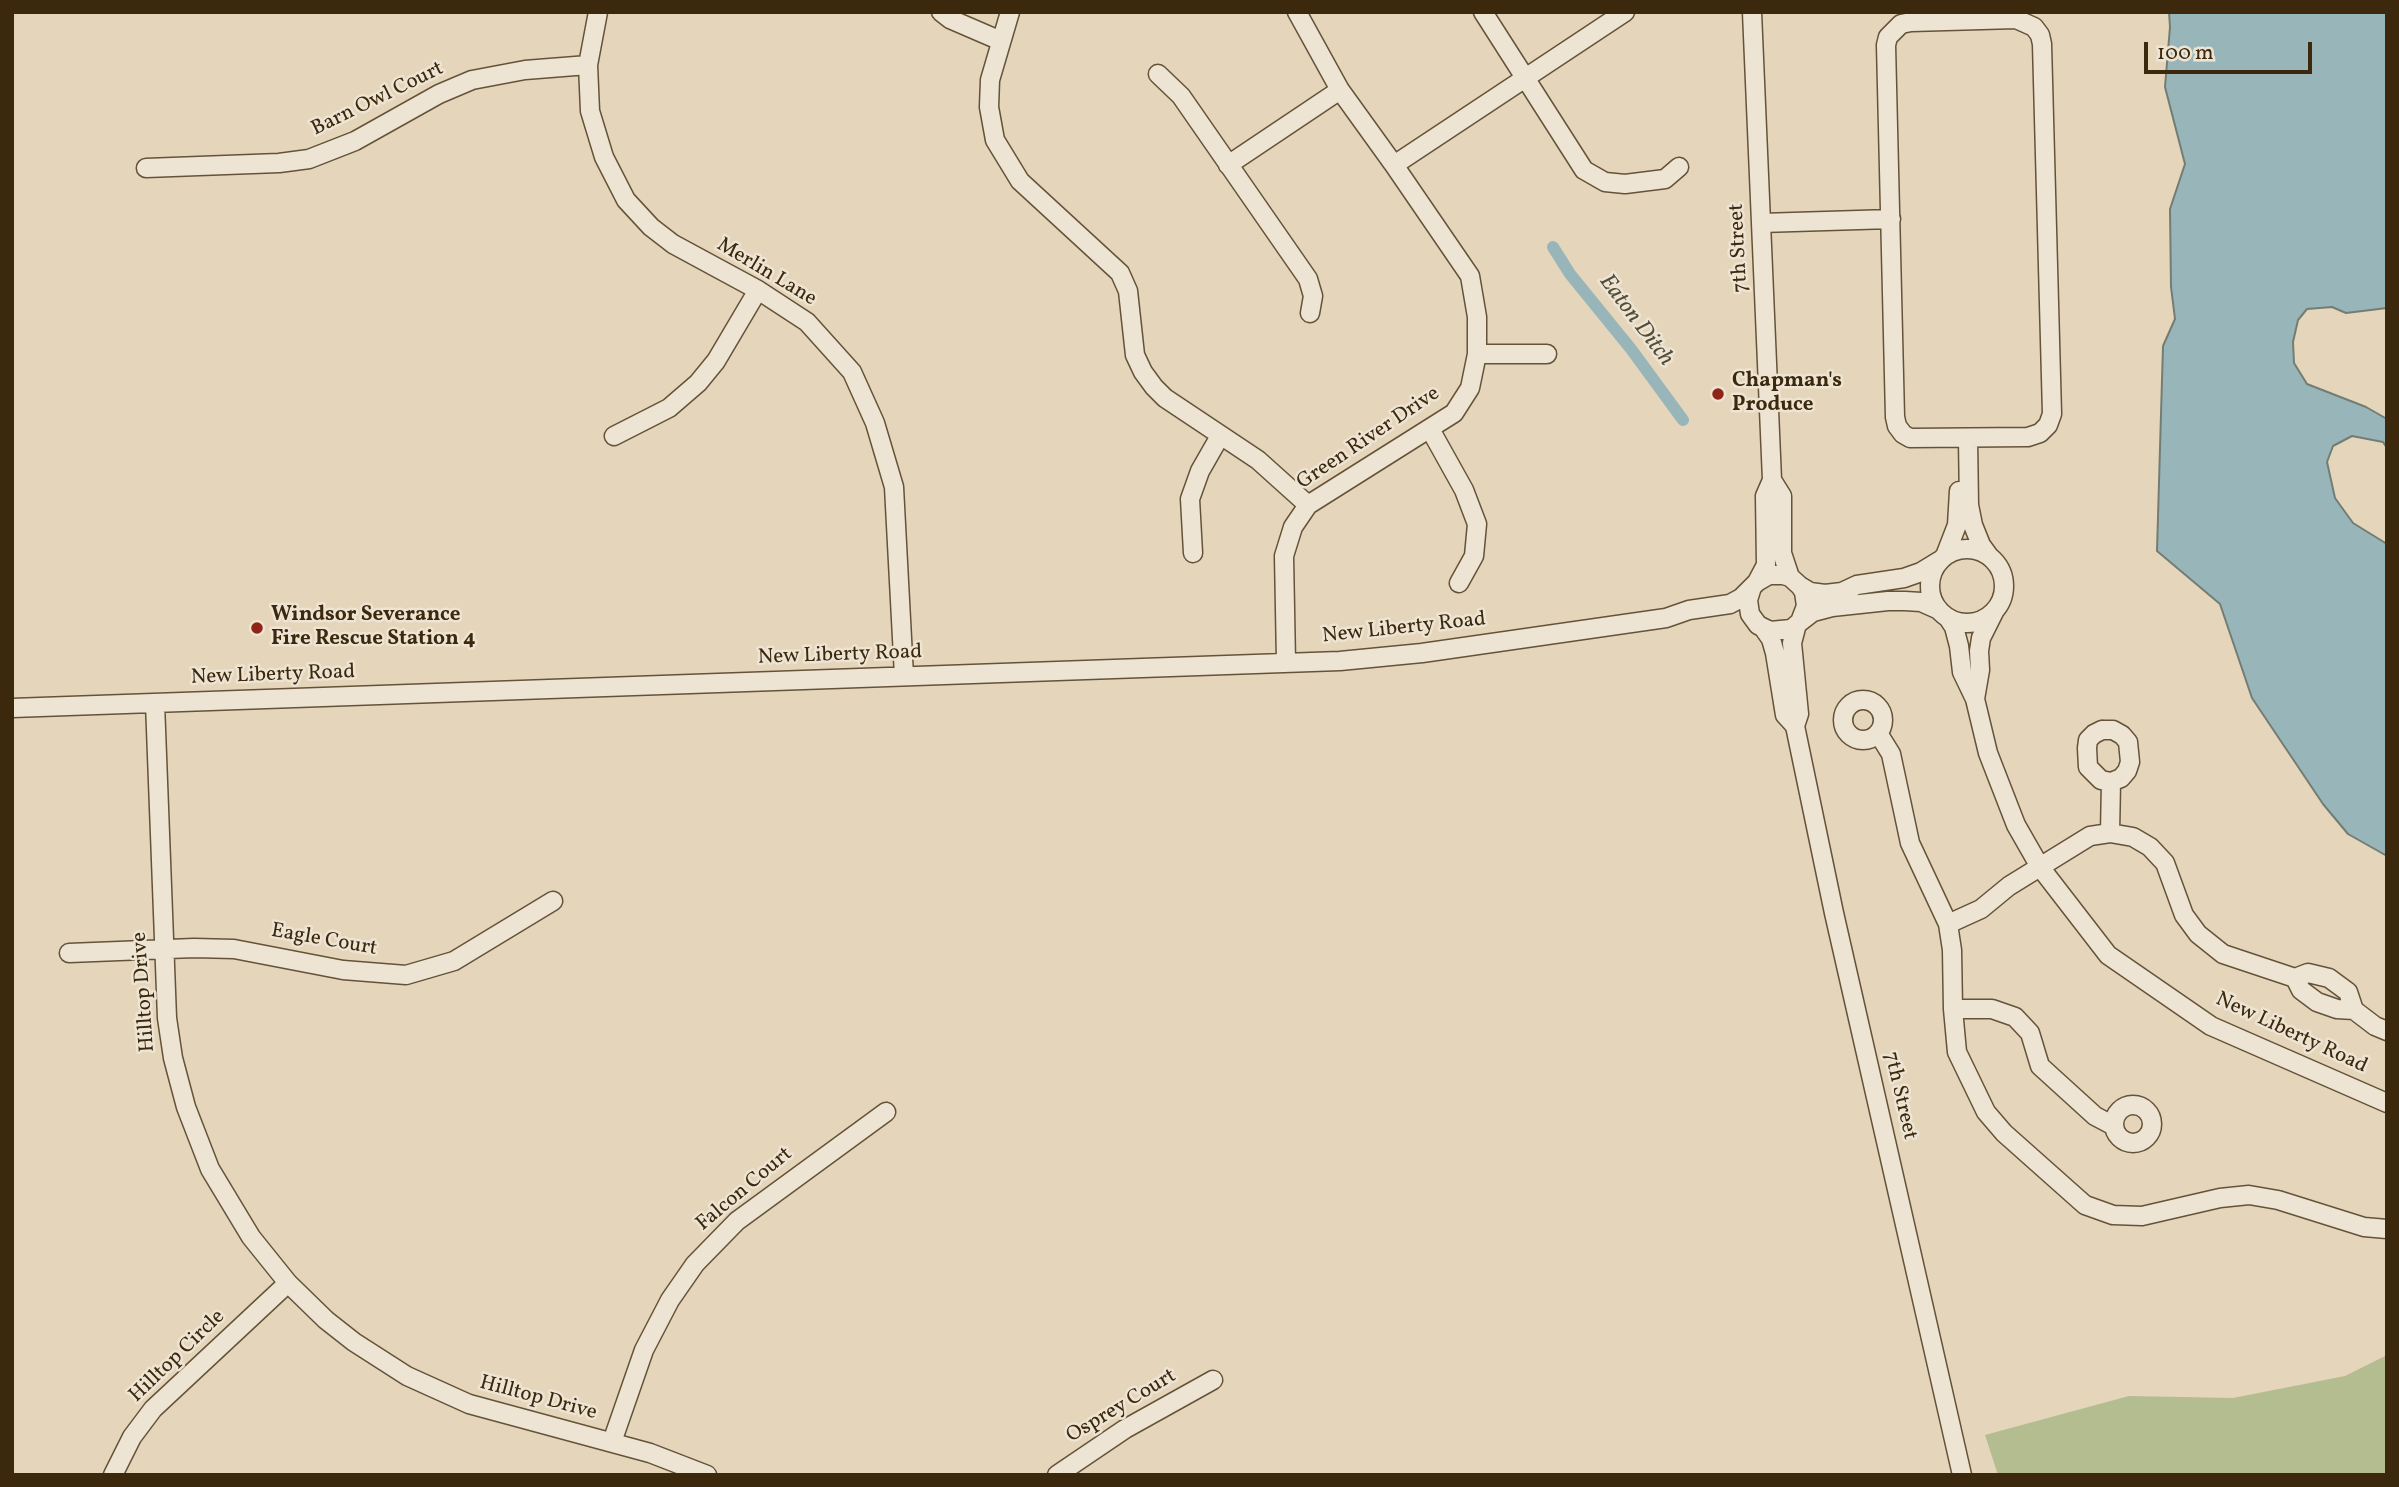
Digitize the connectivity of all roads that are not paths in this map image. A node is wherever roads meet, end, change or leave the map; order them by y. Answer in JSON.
{"nodes":[{"id":1,"x":598,"y":12,"type":"edge"},
{"id":2,"x":941,"y":12,"type":"edge"},
{"id":3,"x":1010,"y":12,"type":"edge"},
{"id":4,"x":1297,"y":12,"type":"edge"},
{"id":5,"x":1483,"y":12,"type":"edge"},
{"id":6,"x":1625,"y":12,"type":"edge"},
{"id":7,"x":1752,"y":12,"type":"edge"},
{"id":8,"x":1001,"y":41,"type":"junction"},
{"id":9,"x":588,"y":65,"type":"junction"},
{"id":10,"x":1158,"y":74,"type":"dead end"},
{"id":11,"x":1525,"y":78,"type":"junction"},
{"id":12,"x":1340,"y":90,"type":"junction"},
{"id":13,"x":1228,"y":165,"type":"junction"},
{"id":14,"x":1394,"y":165,"type":"junction"},
{"id":15,"x":1679,"y":167,"type":"dead end"},
{"id":16,"x":146,"y":168,"type":"dead end"},
{"id":17,"x":1891,"y":219,"type":"junction"},
{"id":18,"x":1761,"y":223,"type":"junction"},
{"id":19,"x":758,"y":290,"type":"junction"},
{"id":20,"x":1310,"y":313,"type":"dead end"},
{"id":21,"x":1477,"y":354,"type":"junction"},
{"id":22,"x":1547,"y":354,"type":"dead end"},
{"id":23,"x":1430,"y":429,"type":"junction"},
{"id":24,"x":614,"y":436,"type":"dead end"},
{"id":25,"x":1220,"y":436,"type":"junction"},
{"id":26,"x":1963,"y":439,"type":"junction"},
{"id":27,"x":1772,"y":480,"type":"junction"},
{"id":28,"x":1308,"y":505,"type":"junction"},
{"id":29,"x":1782,"y":537,"type":"junction"},
{"id":30,"x":1193,"y":553,"type":"dead end"},
{"id":31,"x":1989,"y":556,"type":"junction"},
{"id":32,"x":1944,"y":558,"type":"junction"},
{"id":33,"x":1795,"y":581,"type":"junction"},
{"id":34,"x":1459,"y":583,"type":"dead end"},
{"id":35,"x":1755,"y":584,"type":"junction"},
{"id":36,"x":1857,"y":585,"type":"junction"},
{"id":37,"x":1994,"y":612,"type":"junction"},
{"id":38,"x":1944,"y":614,"type":"junction"},
{"id":39,"x":1666,"y":618,"type":"junction"},
{"id":40,"x":1799,"y":622,"type":"junction"},
{"id":41,"x":1758,"y":625,"type":"junction"},
{"id":42,"x":1286,"y":662,"type":"junction"},
{"id":43,"x":904,"y":676,"type":"junction"},
{"id":44,"x":1975,"y":699,"type":"junction"},
{"id":45,"x":155,"y":703,"type":"junction"},
{"id":46,"x":12,"y":708,"type":"edge"},
{"id":47,"x":1795,"y":726,"type":"junction"},
{"id":48,"x":1878,"y":733,"type":"dead end"},
{"id":49,"x":2110,"y":782,"type":"dead end"},
{"id":50,"x":2110,"y":833,"type":"junction"},
{"id":51,"x":2040,"y":867,"type":"junction"},
{"id":52,"x":553,"y":901,"type":"dead end"},
{"id":53,"x":1948,"y":924,"type":"junction"},
{"id":54,"x":164,"y":950,"type":"junction"},
{"id":55,"x":69,"y":953,"type":"dead end"},
{"id":56,"x":2295,"y":978,"type":"junction"},
{"id":57,"x":1953,"y":1009,"type":"junction"},
{"id":58,"x":2354,"y":1010,"type":"junction"},
{"id":59,"x":2387,"y":1031,"type":"edge"},
{"id":60,"x":2387,"y":1102,"type":"edge"},
{"id":61,"x":886,"y":1112,"type":"dead end"},
{"id":62,"x":2113,"y":1126,"type":"dead end"},
{"id":63,"x":2387,"y":1229,"type":"edge"},
{"id":64,"x":289,"y":1283,"type":"junction"},
{"id":65,"x":1213,"y":1380,"type":"dead end"},
{"id":66,"x":612,"y":1442,"type":"junction"},
{"id":67,"x":113,"y":1475,"type":"edge"},
{"id":68,"x":707,"y":1475,"type":"edge"},
{"id":69,"x":1057,"y":1475,"type":"edge"},
{"id":70,"x":1962,"y":1475,"type":"edge"}],
"edges":[{"from":1,"to":9,"type":"street","name":"Merlin Lane"},
{"from":2,"to":8,"type":"street"},
{"from":3,"to":8,"type":"street"},
{"from":4,"to":12,"type":"street","name":"Green River Drive"},
{"from":5,"to":11,"type":"street"},
{"from":6,"to":11,"type":"street"},
{"from":7,"to":18,"type":"street","name":"7th Street"},
{"from":8,"to":25,"type":"street"},
{"from":9,"to":16,"type":"street","name":"Barn Owl Court"},
{"from":9,"to":19,"type":"street","name":"Merlin Lane"},
{"from":10,"to":13,"type":"street"},
{"from":11,"to":14,"type":"street"},
{"from":11,"to":15,"type":"street"},
{"from":12,"to":13,"type":"street"},
{"from":12,"to":14,"type":"street","name":"Green River Drive"},
{"from":13,"to":20,"type":"street"},
{"from":14,"to":21,"type":"street","name":"Green River Drive"},
{"from":17,"to":18,"type":"street"},
{"from":17,"to":26,"type":"street"},
{"from":17,"to":26,"type":"street"},
{"from":18,"to":27,"type":"street","name":"7th Street"},
{"from":19,"to":24,"type":"street"},
{"from":19,"to":43,"type":"street","name":"Merlin Lane"},
{"from":21,"to":22,"type":"street"},
{"from":21,"to":23,"type":"street","name":"Green River Drive"},
{"from":23,"to":28,"type":"street","name":"Green River Drive"},
{"from":23,"to":34,"type":"street"},
{"from":25,"to":28,"type":"street"},
{"from":25,"to":30,"type":"street"},
{"from":26,"to":31,"type":"street"},
{"from":26,"to":32,"type":"street"},
{"from":27,"to":29,"type":"street","name":"7th Street"},
{"from":27,"to":35,"type":"street","name":"7th Street"},
{"from":28,"to":42,"type":"street","name":"Green River Drive"},
{"from":29,"to":33,"type":"street","name":"7th Street"},
{"from":29,"to":36,"type":"street"},
{"from":31,"to":32,"type":"street"},
{"from":31,"to":37,"type":"street"},
{"from":32,"to":36,"type":"street"},
{"from":32,"to":38,"type":"street"},
{"from":33,"to":35,"type":"street"},
{"from":33,"to":36,"type":"street"},
{"from":33,"to":40,"type":"street"},
{"from":35,"to":39,"type":"street","name":"New Liberty Road"},
{"from":35,"to":41,"type":"street"},
{"from":37,"to":38,"type":"street"},
{"from":37,"to":44,"type":"street","name":"New Liberty Road"},
{"from":38,"to":40,"type":"street"},
{"from":38,"to":44,"type":"street","name":"New Liberty Road"},
{"from":39,"to":41,"type":"street","name":"New Liberty Road"},
{"from":39,"to":42,"type":"street","name":"New Liberty Road"},
{"from":40,"to":41,"type":"street"},
{"from":40,"to":47,"type":"street","name":"7th Street"},
{"from":41,"to":47,"type":"street","name":"7th Street"},
{"from":42,"to":43,"type":"street","name":"New Liberty Road"},
{"from":43,"to":45,"type":"street","name":"New Liberty Road"},
{"from":44,"to":51,"type":"street","name":"New Liberty Road"},
{"from":45,"to":46,"type":"street","name":"New Liberty Road"},
{"from":45,"to":54,"type":"street","name":"Hilltop Drive"},
{"from":47,"to":70,"type":"street","name":"7th Street"},
{"from":48,"to":53,"type":"street"},
{"from":49,"to":50,"type":"street"},
{"from":50,"to":51,"type":"street"},
{"from":50,"to":56,"type":"street"},
{"from":51,"to":53,"type":"street"},
{"from":51,"to":60,"type":"street","name":"New Liberty Road"},
{"from":52,"to":54,"type":"street","name":"Eagle Court"},
{"from":53,"to":57,"type":"street"},
{"from":54,"to":55,"type":"street","name":"Eagle Court"},
{"from":54,"to":64,"type":"street","name":"Hilltop Drive"},
{"from":56,"to":58,"type":"street"},
{"from":56,"to":58,"type":"street"},
{"from":57,"to":62,"type":"street"},
{"from":57,"to":63,"type":"street"},
{"from":58,"to":59,"type":"street"},
{"from":61,"to":66,"type":"street","name":"Falcon Court"},
{"from":64,"to":66,"type":"street","name":"Hilltop Drive"},
{"from":64,"to":67,"type":"street","name":"Hilltop Circle"},
{"from":65,"to":69,"type":"street","name":"Osprey Court"},
{"from":66,"to":68,"type":"street","name":"Hilltop Drive"}]}
